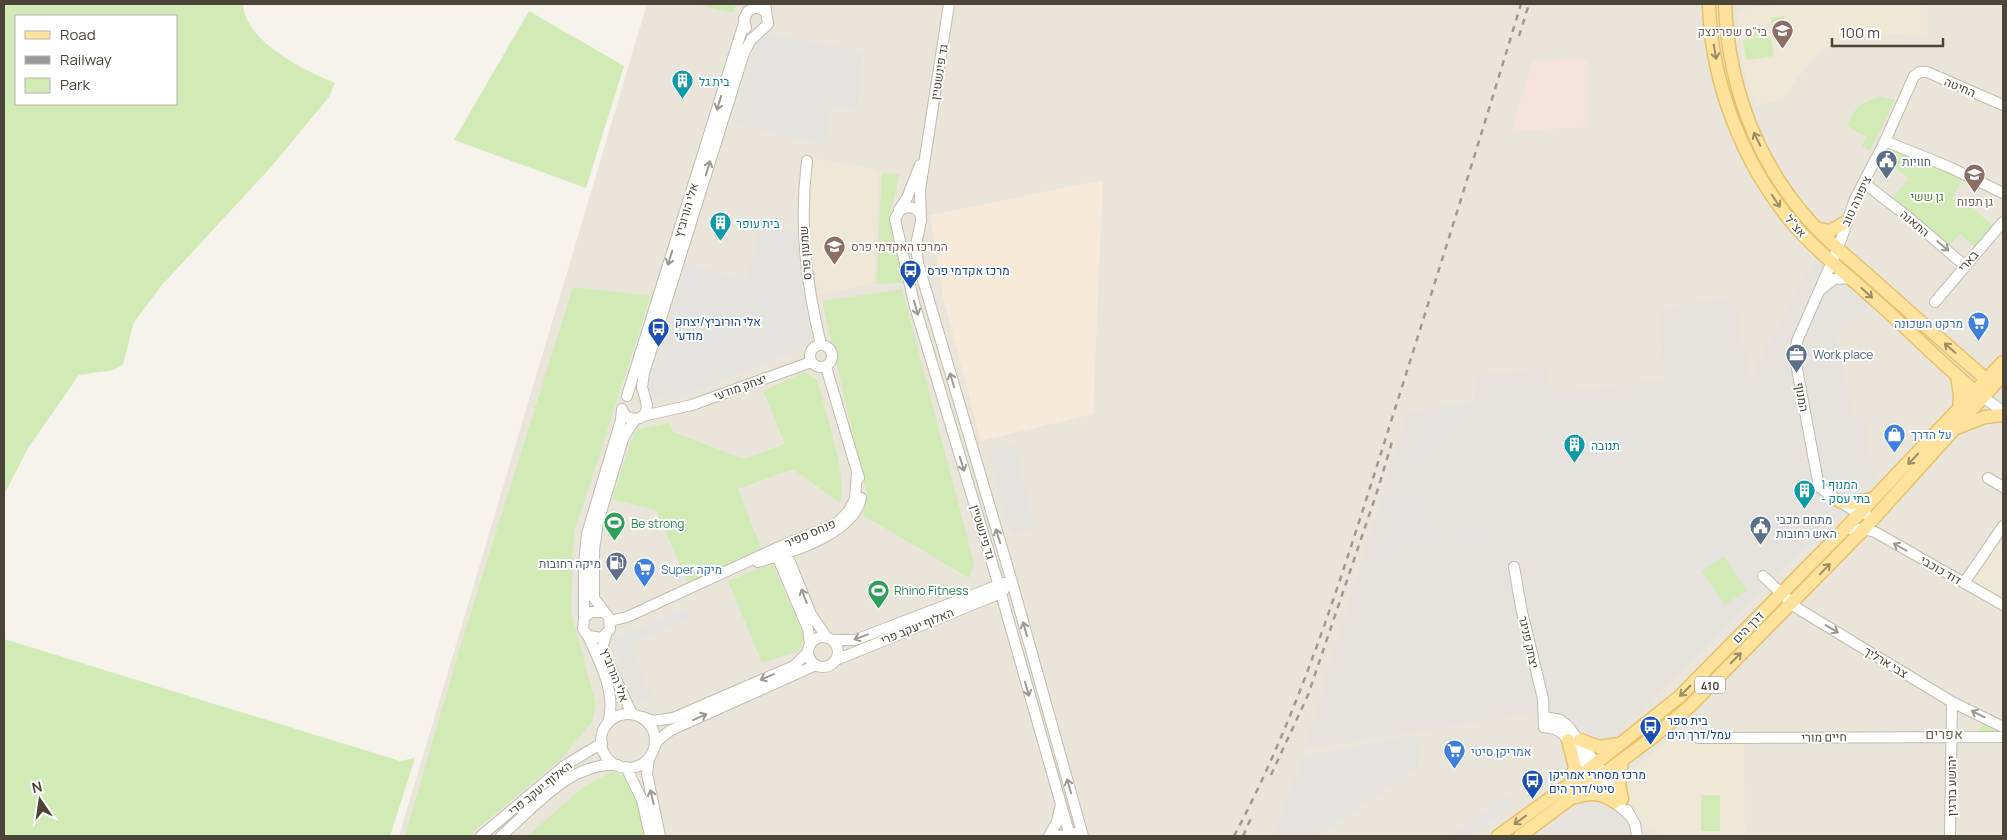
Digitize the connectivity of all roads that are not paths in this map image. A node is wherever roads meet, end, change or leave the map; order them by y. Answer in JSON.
{"nodes":[{"id":1,"x":949,"y":4,"type":"edge"},
{"id":2,"x":1709,"y":4,"type":"edge"},
{"id":3,"x":1725,"y":4,"type":"edge"},
{"id":4,"x":751,"y":7,"type":"edge"},
{"id":5,"x":765,"y":8,"type":"edge"},
{"id":6,"x":744,"y":23,"type":"junction"},
{"id":7,"x":760,"y":32,"type":"junction"},
{"id":8,"x":1916,"y":74,"type":"joint"},
{"id":9,"x":2003,"y":105,"type":"edge"},
{"id":10,"x":928,"y":140,"type":"junction"},
{"id":11,"x":1885,"y":141,"type":"junction"},
{"id":12,"x":807,"y":161,"type":"dead end"},
{"id":13,"x":1864,"y":183,"type":"junction"},
{"id":14,"x":2003,"y":193,"type":"edge"},
{"id":15,"x":897,"y":213,"type":"junction"},
{"id":16,"x":921,"y":215,"type":"junction"},
{"id":17,"x":1846,"y":222,"type":"junction"},
{"id":18,"x":2003,"y":222,"type":"edge"},
{"id":19,"x":897,"y":226,"type":"junction"},
{"id":20,"x":919,"y":226,"type":"junction"},
{"id":21,"x":1818,"y":229,"type":"junction"},
{"id":22,"x":1838,"y":248,"type":"junction"},
{"id":23,"x":1830,"y":261,"type":"junction"},
{"id":24,"x":1964,"y":266,"type":"junction"},
{"id":25,"x":1851,"y":278,"type":"junction"},
{"id":26,"x":1820,"y":290,"type":"junction"},
{"id":27,"x":1934,"y":302,"type":"dead end"},
{"id":28,"x":821,"y":345,"type":"junction"},
{"id":29,"x":811,"y":362,"type":"junction"},
{"id":30,"x":2003,"y":362,"type":"edge"},
{"id":31,"x":826,"y":367,"type":"junction"},
{"id":32,"x":1957,"y":376,"type":"junction"},
{"id":33,"x":1997,"y":382,"type":"edge"},
{"id":34,"x":1979,"y":394,"type":"junction"},
{"id":35,"x":627,"y":396,"type":"junction"},
{"id":36,"x":645,"y":401,"type":"junction"},
{"id":37,"x":622,"y":410,"type":"junction"},
{"id":38,"x":667,"y":410,"type":"junction"},
{"id":39,"x":1959,"y":411,"type":"junction"},
{"id":40,"x":2003,"y":411,"type":"edge"},
{"id":41,"x":2003,"y":415,"type":"edge"},
{"id":42,"x":640,"y":418,"type":"junction"},
{"id":43,"x":1957,"y":428,"type":"junction"},
{"id":44,"x":1988,"y":478,"type":"dead end"},
{"id":45,"x":2003,"y":487,"type":"edge"},
{"id":46,"x":1874,"y":498,"type":"junction"},
{"id":47,"x":1839,"y":501,"type":"junction"},
{"id":48,"x":1880,"y":511,"type":"junction"},
{"id":49,"x":1860,"y":512,"type":"junction"},
{"id":50,"x":2003,"y":526,"type":"edge"},
{"id":51,"x":1864,"y":529,"type":"junction"},
{"id":52,"x":1844,"y":530,"type":"junction"},
{"id":53,"x":1879,"y":535,"type":"junction"},
{"id":54,"x":781,"y":551,"type":"junction"},
{"id":55,"x":989,"y":552,"type":"junction"},
{"id":56,"x":1514,"y":567,"type":"dead end"},
{"id":57,"x":1763,"y":576,"type":"dead end"},
{"id":58,"x":1012,"y":582,"type":"junction"},
{"id":59,"x":1964,"y":583,"type":"junction"},
{"id":60,"x":999,"y":588,"type":"junction"},
{"id":61,"x":972,"y":594,"type":"junction"},
{"id":62,"x":1780,"y":594,"type":"junction"},
{"id":63,"x":979,"y":602,"type":"junction"},
{"id":64,"x":1791,"y":603,"type":"junction"},
{"id":65,"x":2003,"y":605,"type":"edge"},
{"id":66,"x":1005,"y":608,"type":"junction"},
{"id":67,"x":603,"y":612,"type":"junction"},
{"id":68,"x":584,"y":618,"type":"junction"},
{"id":69,"x":610,"y":621,"type":"junction"},
{"id":70,"x":606,"y":635,"type":"junction"},
{"id":71,"x":588,"y":636,"type":"junction"},
{"id":72,"x":829,"y":639,"type":"junction"},
{"id":73,"x":809,"y":648,"type":"junction"},
{"id":74,"x":836,"y":660,"type":"junction"},
{"id":75,"x":816,"y":665,"type":"junction"},
{"id":76,"x":1952,"y":702,"type":"junction"},
{"id":77,"x":637,"y":716,"type":"junction"},
{"id":78,"x":608,"y":723,"type":"junction"},
{"id":79,"x":2003,"y":727,"type":"edge"},
{"id":80,"x":1951,"y":736,"type":"junction"},
{"id":81,"x":2003,"y":737,"type":"edge"},
{"id":82,"x":1698,"y":738,"type":"dead end"},
{"id":83,"x":1574,"y":740,"type":"junction"},
{"id":84,"x":602,"y":742,"type":"junction"},
{"id":85,"x":1624,"y":742,"type":"junction"},
{"id":86,"x":651,"y":754,"type":"junction"},
{"id":87,"x":1622,"y":760,"type":"junction"},
{"id":88,"x":623,"y":766,"type":"junction"},
{"id":89,"x":1597,"y":771,"type":"junction"},
{"id":90,"x":1570,"y":784,"type":"junction"},
{"id":91,"x":1569,"y":800,"type":"junction"},
{"id":92,"x":1618,"y":800,"type":"junction"},
{"id":93,"x":1060,"y":802,"type":"junction"},
{"id":94,"x":1632,"y":820,"type":"junction"},
{"id":95,"x":1076,"y":835,"type":"edge"},
{"id":96,"x":481,"y":836,"type":"edge"},
{"id":97,"x":501,"y":836,"type":"edge"},
{"id":98,"x":650,"y":836,"type":"edge"},
{"id":99,"x":660,"y":836,"type":"edge"},
{"id":100,"x":1049,"y":836,"type":"edge"},
{"id":101,"x":1058,"y":836,"type":"edge"},
{"id":102,"x":1498,"y":836,"type":"edge"},
{"id":103,"x":1520,"y":836,"type":"edge"},
{"id":104,"x":1637,"y":836,"type":"edge"},
{"id":105,"x":1646,"y":836,"type":"edge"},
{"id":106,"x":1950,"y":836,"type":"edge"}],
"edges":[{"from":1,"to":10,"type":"street","name":"גד פינשטיין"},
{"from":2,"to":23,"type":"main road","name":"אצ\"ל","one_way":true},
{"from":21,"to":3,"type":"main road","name":"אצ\"ל","one_way":true},
{"from":4,"to":5,"type":"street"},
{"from":4,"to":6,"type":"street"},
{"from":5,"to":7,"type":"street"},
{"from":6,"to":7,"type":"street"},
{"from":6,"to":35,"type":"street","name":"אלי הורוביץ","one_way":true},
{"from":36,"to":7,"type":"street","name":"אלי הורוביץ","one_way":true},
{"from":8,"to":9,"type":"street","name":"החיטה"},
{"from":8,"to":11,"type":"street","name":"ציפורה טוב"},
{"from":10,"to":15,"type":"street","name":"גד פינשטיין"},
{"from":10,"to":16,"type":"street","name":"גד פינשטיין"},
{"from":11,"to":13,"type":"street","name":"ציפורה טוב"},
{"from":11,"to":14,"type":"street"},
{"from":12,"to":28,"type":"street","name":"שמעון פרס"},
{"from":13,"to":17,"type":"street","name":"ציפורה טוב"},
{"from":13,"to":24,"type":"street","name":"התאנה","one_way":true},
{"from":15,"to":16,"type":"street"},
{"from":15,"to":19,"type":"street"},
{"from":16,"to":20,"type":"street"},
{"from":17,"to":21,"type":"main road"},
{"from":17,"to":22,"type":"street","name":"ציפורה טוב"},
{"from":18,"to":24,"type":"street","name":"בארי"},
{"from":19,"to":20,"type":"street"},
{"from":19,"to":55,"type":"street","name":"גד פינשטיין","one_way":true},
{"from":58,"to":20,"type":"street","name":"גד פינשטיין","one_way":true},
{"from":21,"to":22,"type":"main road","name":"אצ\"ל"},
{"from":22,"to":23,"type":"street","name":"המנוף"},
{"from":33,"to":22,"type":"main road","name":"אצ\"ל","one_way":true},
{"from":23,"to":25,"type":"main road","name":"אצ\"ל"},
{"from":23,"to":26,"type":"street","name":"המנוף"},
{"from":24,"to":27,"type":"street","name":"בארי"},
{"from":25,"to":26,"type":"street"},
{"from":25,"to":32,"type":"main road","name":"אצ\"ל","one_way":true},
{"from":26,"to":47,"type":"street","name":"המנוף"},
{"from":28,"to":29,"type":"street"},
{"from":28,"to":31,"type":"street"},
{"from":29,"to":31,"type":"street"},
{"from":29,"to":38,"type":"street","name":"יצחק מודעי"},
{"from":30,"to":33,"type":"main road","number":"410"},
{"from":31,"to":54,"type":"street","name":"פנחס ספיר"},
{"from":32,"to":34,"type":"main road","name":"אצ\"ל"},
{"from":32,"to":39,"type":"main road"},
{"from":33,"to":34,"type":"main road","number":"410"},
{"from":34,"to":39,"type":"main road","name":"דרך הים","number":"410"},
{"from":34,"to":40,"type":"street"},
{"from":34,"to":43,"type":"main road","name":"דרך הים","number":"410"},
{"from":35,"to":36,"type":"street"},
{"from":35,"to":37,"type":"street"},
{"from":36,"to":38,"type":"street","name":"יצחק מודעי"},
{"from":36,"to":42,"type":"street"},
{"from":37,"to":42,"type":"street"},
{"from":37,"to":68,"type":"street"},
{"from":38,"to":42,"type":"street","name":"יצחק מודעי"},
{"from":39,"to":46,"type":"main road","name":"דרך הים","number":"410","one_way":true},
{"from":41,"to":43,"type":"main road"},
{"from":42,"to":67,"type":"street"},
{"from":43,"to":48,"type":"main road","name":"דרך הים","number":"410"},
{"from":44,"to":45,"type":"street"},
{"from":46,"to":47,"type":"main road"},
{"from":46,"to":49,"type":"main road","name":"דרך הים","number":"410"},
{"from":47,"to":49,"type":"street","name":"המנוף"},
{"from":47,"to":52,"type":"main road"},
{"from":48,"to":49,"type":"street","name":"המנוף"},
{"from":48,"to":51,"type":"main road","name":"דרך הים","number":"410"},
{"from":48,"to":53,"type":"street"},
{"from":49,"to":52,"type":"main road","name":"דרך הים","number":"410"},
{"from":50,"to":59,"type":"street"},
{"from":51,"to":52,"type":"street","name":"דוד כוכבי"},
{"from":51,"to":53,"type":"street","name":"דוד כוכבי"},
{"from":64,"to":51,"type":"main road","name":"דרך הים","number":"410","one_way":true},
{"from":52,"to":62,"type":"main road","name":"דרך הים","number":"410"},
{"from":59,"to":53,"type":"street","name":"דוד כוכבי","one_way":true},
{"from":54,"to":69,"type":"street","name":"פנחס ספיר"},
{"from":72,"to":54,"type":"street","one_way":true},
{"from":54,"to":73,"type":"street"},
{"from":55,"to":60,"type":"street","name":"גד פינשטיין"},
{"from":55,"to":61,"type":"street"},
{"from":56,"to":83,"type":"street","name":"יצחק פניגר"},
{"from":57,"to":62,"type":"street","name":"צבי ארליך"},
{"from":58,"to":60,"type":"street","name":"האלוף יעקב פרי"},
{"from":95,"to":58,"type":"street","name":"גד פינשטיין","one_way":true},
{"from":59,"to":65,"type":"street","name":"דוד כוכבי"},
{"from":60,"to":61,"type":"street","name":"האלוף יעקב פרי"},
{"from":60,"to":63,"type":"street","name":"האלוף יעקב פרי"},
{"from":60,"to":66,"type":"street","name":"גד פינשטיין"},
{"from":61,"to":72,"type":"street","name":"האלוף יעקב פרי","one_way":true},
{"from":62,"to":64,"type":"street","name":"צבי ארליך"},
{"from":62,"to":85,"type":"main road","name":"דרך הים","number":"410","one_way":true},
{"from":63,"to":66,"type":"street"},
{"from":63,"to":74,"type":"street","name":"האלוף יעקב פרי"},
{"from":64,"to":76,"type":"street","name":"צבי ארליך","one_way":true},
{"from":87,"to":64,"type":"main road","name":"דרך הים","number":"410","one_way":true},
{"from":66,"to":93,"type":"street","name":"גד פינשטיין","one_way":true},
{"from":67,"to":68,"type":"street"},
{"from":67,"to":69,"type":"street"},
{"from":68,"to":71,"type":"street"},
{"from":69,"to":70,"type":"street"},
{"from":70,"to":71,"type":"street"},
{"from":70,"to":77,"type":"street","name":"אלי הורוביץ"},
{"from":71,"to":78,"type":"street","name":"אלי הורוביץ"},
{"from":72,"to":73,"type":"street"},
{"from":72,"to":74,"type":"street"},
{"from":73,"to":75,"type":"street"},
{"from":73,"to":77,"type":"street","one_way":true},
{"from":74,"to":75,"type":"street"},
{"from":86,"to":75,"type":"street","one_way":true},
{"from":79,"to":76,"type":"street","name":"צבי ארליך","one_way":true},
{"from":76,"to":80,"type":"street"},
{"from":77,"to":78,"type":"street"},
{"from":77,"to":86,"type":"street"},
{"from":78,"to":84,"type":"street"},
{"from":80,"to":81,"type":"street","name":"חיים מורי"},
{"from":80,"to":82,"type":"street","name":"חיים מורי"},
{"from":80,"to":106,"type":"street","name":"יהושע בורגין"},
{"from":83,"to":85,"type":"main road"},
{"from":83,"to":89,"type":"street","name":"יצחק פניגר"},
{"from":83,"to":90,"type":"main road"},
{"from":84,"to":88,"type":"street"},
{"from":84,"to":96,"type":"street","name":"האלוף יעקב פרי"},
{"from":85,"to":89,"type":"main road","name":"דרך הים","number":"410"},
{"from":86,"to":88,"type":"street"},
{"from":99,"to":86,"type":"street","one_way":true},
{"from":87,"to":89,"type":"main road","name":"דרך הים","number":"410"},
{"from":87,"to":92,"type":"main road"},
{"from":88,"to":97,"type":"street","name":"האלוף יעקב פרי"},
{"from":88,"to":98,"type":"street"},
{"from":89,"to":90,"type":"main road","name":"דרך הים","number":"410"},
{"from":89,"to":91,"type":"main road","name":"דרך הים","number":"410"},
{"from":89,"to":92,"type":"street","name":"יצחק פניגר"},
{"from":90,"to":102,"type":"main road","name":"דרך הים","number":"410","one_way":true},
{"from":91,"to":92,"type":"main road"},
{"from":91,"to":103,"type":"main road","name":"דרך הים","number":"410"},
{"from":92,"to":94,"type":"street","name":"יצחק פניגר"},
{"from":93,"to":95,"type":"street","name":"גד פינשטיין"},
{"from":93,"to":100,"type":"street"},
{"from":94,"to":104,"type":"street"},
{"from":94,"to":105,"type":"street"},
{"from":95,"to":101,"type":"street"}]}
